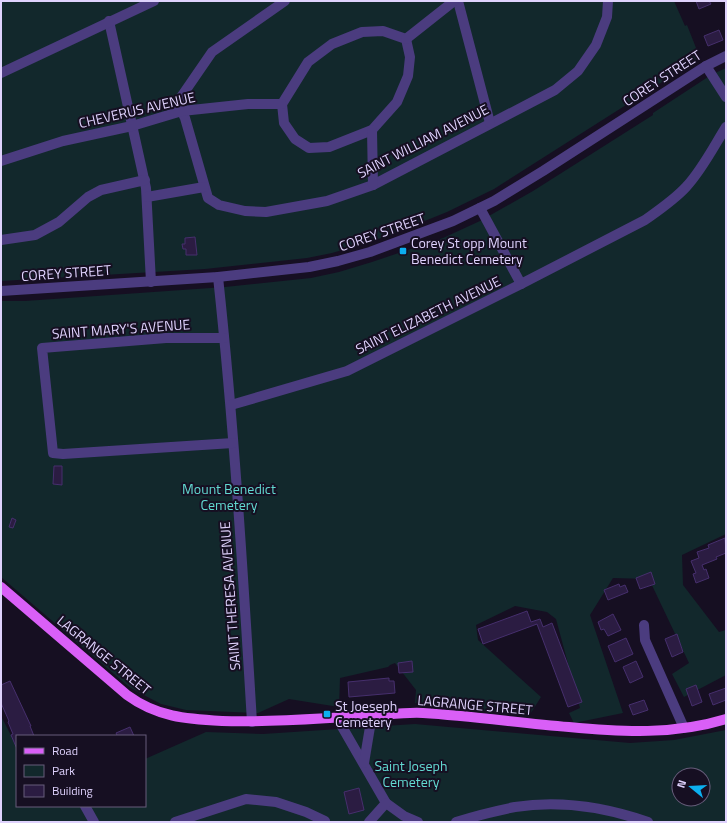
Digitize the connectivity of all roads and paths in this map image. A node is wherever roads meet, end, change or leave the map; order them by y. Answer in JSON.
{"nodes":[{"id":1,"x":154,"y":1,"type":"edge"},
{"id":2,"x":285,"y":1,"type":"edge"},
{"id":3,"x":454,"y":1,"type":"edge"},
{"id":4,"x":458,"y":1,"type":"edge"},
{"id":5,"x":608,"y":1,"type":"edge"},
{"id":6,"x":109,"y":21,"type":"junction"},
{"id":7,"x":406,"y":39,"type":"junction"},
{"id":8,"x":726,"y":56,"type":"edge"},
{"id":9,"x":706,"y":66,"type":"junction"},
{"id":10,"x":1,"y":73,"type":"edge"},
{"id":11,"x":726,"y":97,"type":"edge"},
{"id":12,"x":282,"y":104,"type":"junction"},
{"id":13,"x":182,"y":111,"type":"junction"},
{"id":14,"x":490,"y":123,"type":"junction"},
{"id":15,"x":132,"y":126,"type":"junction"},
{"id":16,"x":726,"y":127,"type":"edge"},
{"id":17,"x":372,"y":130,"type":"junction"},
{"id":18,"x":1,"y":161,"type":"edge"},
{"id":19,"x":145,"y":180,"type":"junction"},
{"id":20,"x":373,"y":185,"type":"junction"},
{"id":21,"x":204,"y":187,"type":"junction"},
{"id":22,"x":147,"y":197,"type":"junction"},
{"id":23,"x":480,"y":208,"type":"junction"},
{"id":24,"x":1,"y":240,"type":"edge"},
{"id":25,"x":218,"y":277,"type":"junction"},
{"id":26,"x":151,"y":282,"type":"junction"},
{"id":27,"x":521,"y":284,"type":"junction"},
{"id":28,"x":1,"y":291,"type":"edge"},
{"id":29,"x":224,"y":338,"type":"junction"},
{"id":30,"x":231,"y":405,"type":"junction"},
{"id":31,"x":233,"y":443,"type":"junction"},
{"id":32,"x":1,"y":587,"type":"edge"},
{"id":33,"x":644,"y":625,"type":"dead end"},
{"id":34,"x":372,"y":716,"type":"junction"},
{"id":35,"x":337,"y":718,"type":"junction"},
{"id":36,"x":726,"y":719,"type":"edge"},
{"id":37,"x":252,"y":722,"type":"junction"},
{"id":38,"x":684,"y":728,"type":"junction"},
{"id":39,"x":364,"y":763,"type":"junction"},
{"id":40,"x":386,"y":803,"type":"junction"},
{"id":41,"x":86,"y":807,"type":"edge"},
{"id":42,"x":94,"y":822,"type":"edge"},
{"id":43,"x":175,"y":822,"type":"edge"},
{"id":44,"x":324,"y":822,"type":"edge"},
{"id":45,"x":369,"y":822,"type":"edge"},
{"id":46,"x":418,"y":822,"type":"edge"},
{"id":47,"x":456,"y":822,"type":"edge"},
{"id":48,"x":648,"y":822,"type":"edge"}],
"edges":[{"from":1,"to":6,"type":"street"},
{"from":2,"to":13,"type":"street","name":"SAINT WILLIAM AVENUE"},
{"from":3,"to":7,"type":"street"},
{"from":4,"to":14,"type":"street"},
{"from":5,"to":14,"type":"street","name":"SAINT WILLIAM AVENUE"},
{"from":6,"to":10,"type":"street"},
{"from":6,"to":15,"type":"street"},
{"from":7,"to":12,"type":"street"},
{"from":7,"to":17,"type":"street"},
{"from":8,"to":9,"type":"street","name":"COREY STREET"},
{"from":9,"to":11,"type":"street"},
{"from":9,"to":23,"type":"street","name":"COREY STREET"},
{"from":12,"to":13,"type":"street","name":"CHEVERUS AVENUE"},
{"from":12,"to":17,"type":"street"},
{"from":13,"to":15,"type":"street","name":"CHEVERUS AVENUE"},
{"from":13,"to":21,"type":"street","name":"SAINT WILLIAM AVENUE"},
{"from":14,"to":20,"type":"street","name":"SAINT WILLIAM AVENUE"},
{"from":15,"to":18,"type":"street","name":"CHEVERUS AVENUE"},
{"from":15,"to":19,"type":"street"},
{"from":16,"to":27,"type":"street","name":"SAINT ELIZABETH AVENUE"},
{"from":17,"to":20,"type":"street"},
{"from":19,"to":22,"type":"street"},
{"from":19,"to":24,"type":"street"},
{"from":20,"to":21,"type":"street","name":"SAINT WILLIAM AVENUE"},
{"from":21,"to":22,"type":"street"},
{"from":22,"to":26,"type":"street"},
{"from":23,"to":25,"type":"street","name":"COREY STREET"},
{"from":23,"to":27,"type":"street"},
{"from":25,"to":26,"type":"street","name":"COREY STREET"},
{"from":25,"to":29,"type":"street","name":"SAINT THERESA AVENUE"},
{"from":26,"to":28,"type":"street","name":"COREY STREET"},
{"from":27,"to":30,"type":"street","name":"SAINT ELIZABETH AVENUE"},
{"from":29,"to":30,"type":"street","name":"SAINT THERESA AVENUE"},
{"from":29,"to":31,"type":"street","name":"SAINT MARY'S AVENUE"},
{"from":30,"to":31,"type":"street","name":"SAINT THERESA AVENUE"},
{"from":31,"to":37,"type":"street","name":"SAINT THERESA AVENUE"},
{"from":32,"to":37,"type":"main road","name":"LAGRANGE STREET"},
{"from":33,"to":38,"type":"street"},
{"from":34,"to":35,"type":"main road","name":"LAGRANGE STREET"},
{"from":34,"to":38,"type":"main road","name":"LAGRANGE STREET"},
{"from":34,"to":39,"type":"street"},
{"from":35,"to":37,"type":"main road","name":"LAGRANGE STREET"},
{"from":35,"to":39,"type":"street"},
{"from":36,"to":38,"type":"main road","name":"LAGRANGE STREET"},
{"from":39,"to":40,"type":"street"},
{"from":40,"to":45,"type":"street"},
{"from":40,"to":46,"type":"street"},
{"from":41,"to":42,"type":"street"},
{"from":43,"to":44,"type":"street"},
{"from":47,"to":48,"type":"street"}]}
